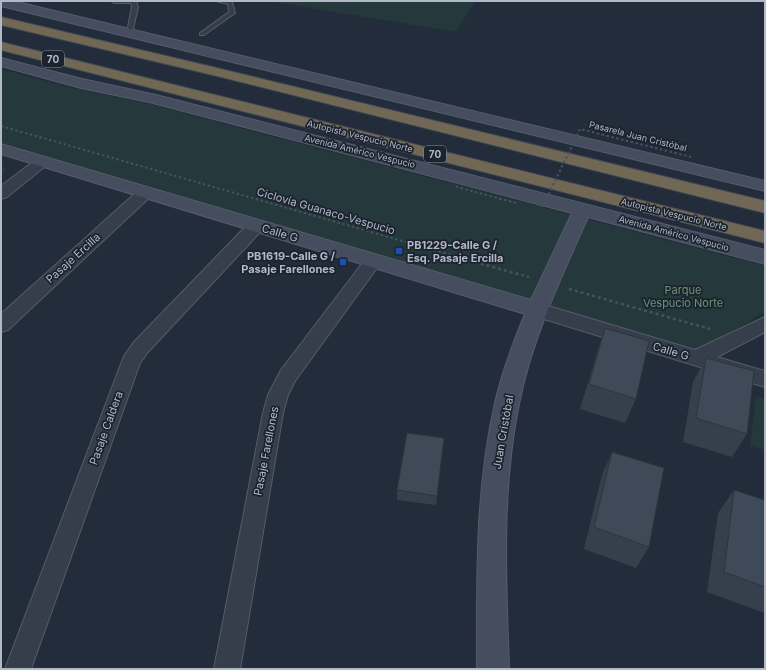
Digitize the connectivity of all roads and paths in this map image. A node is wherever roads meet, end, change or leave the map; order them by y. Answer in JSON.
{"nodes":[{"id":1,"x":114,"y":1,"type":"edge"},
{"id":2,"x":132,"y":1,"type":"edge"},
{"id":3,"x":219,"y":1,"type":"edge"},
{"id":4,"x":1,"y":2,"type":"edge"},
{"id":5,"x":1,"y":13,"type":"edge"},
{"id":6,"x":1,"y":21,"type":"edge"},
{"id":7,"x":130,"y":32,"type":"junction"},
{"id":8,"x":202,"y":34,"type":"dead end"},
{"id":9,"x":77,"y":38,"type":"junction"},
{"id":10,"x":1,"y":46,"type":"edge"},
{"id":11,"x":1,"y":62,"type":"edge"},
{"id":12,"x":1,"y":126,"type":"edge"},
{"id":13,"x":1,"y":149,"type":"edge"},
{"id":14,"x":691,"y":157,"type":"dead end"},
{"id":15,"x":43,"y":161,"type":"junction"},
{"id":16,"x":765,"y":186,"type":"edge"},
{"id":17,"x":146,"y":192,"type":"junction"},
{"id":18,"x":1,"y":194,"type":"edge"},
{"id":19,"x":516,"y":203,"type":"dead end"},
{"id":20,"x":765,"y":206,"type":"edge"},
{"id":21,"x":583,"y":208,"type":"junction"},
{"id":22,"x":256,"y":226,"type":"junction"},
{"id":23,"x":765,"y":237,"type":"edge"},
{"id":24,"x":765,"y":257,"type":"edge"},
{"id":25,"x":373,"y":261,"type":"junction"},
{"id":26,"x":550,"y":283,"type":"junction"},
{"id":27,"x":538,"y":310,"type":"junction"},
{"id":28,"x":1,"y":325,"type":"edge"},
{"id":29,"x":762,"y":327,"type":"edge"},
{"id":30,"x":739,"y":337,"type":"junction"},
{"id":31,"x":697,"y":358,"type":"junction"},
{"id":32,"x":765,"y":379,"type":"edge"},
{"id":33,"x":18,"y":669,"type":"edge"},
{"id":34,"x":227,"y":669,"type":"edge"},
{"id":35,"x":493,"y":669,"type":"edge"}],
"edges":[{"from":1,"to":2,"type":"lane"},
{"from":2,"to":7,"type":"lane"},
{"from":3,"to":8,"type":"lane"},
{"from":4,"to":7,"type":"main road"},
{"from":5,"to":9,"type":"highway"},
{"from":6,"to":9,"type":"highway","number":"70"},
{"from":7,"to":16,"type":"main road"},
{"from":9,"to":20,"type":"highway","number":"70"},
{"from":10,"to":23,"type":"highway","name":"Autopista Vespucio Norte","number":"70"},
{"from":11,"to":21,"type":"main road","name":"Avenida Américo Vespucio"},
{"from":12,"to":26,"type":"path","name":"Ciclovía Guanaco-Vespucio"},
{"from":13,"to":15,"type":"main road","name":"Calle G"},
{"from":14,"to":19,"type":"path","name":"Pasarela Juan Cristóbal","bridge":true},
{"from":15,"to":17,"type":"main road","name":"Calle G"},
{"from":15,"to":18,"type":"street"},
{"from":17,"to":22,"type":"main road","name":"Calle G"},
{"from":17,"to":28,"type":"street","name":"Pasaje Ercilla"},
{"from":21,"to":24,"type":"main road","name":"Avenida Américo Vespucio"},
{"from":21,"to":26,"type":"main road","name":"Juan Cristóbal"},
{"from":22,"to":25,"type":"main road","name":"Calle G"},
{"from":22,"to":33,"type":"street","name":"Pasaje Caldera"},
{"from":25,"to":27,"type":"main road","name":"Calle G"},
{"from":25,"to":34,"type":"street","name":"Pasaje Farellones"},
{"from":26,"to":27,"type":"main road","name":"Juan Cristóbal"},
{"from":26,"to":30,"type":"path","name":"Ciclovía Guanaco-Vespucio"},
{"from":27,"to":31,"type":"street","name":"Calle G"},
{"from":27,"to":35,"type":"main road","name":"Juan Cristóbal"},
{"from":29,"to":30,"type":"street","name":"Calle G"},
{"from":30,"to":31,"type":"street","name":"Calle G"},
{"from":31,"to":32,"type":"street","name":"Calle G"}]}
